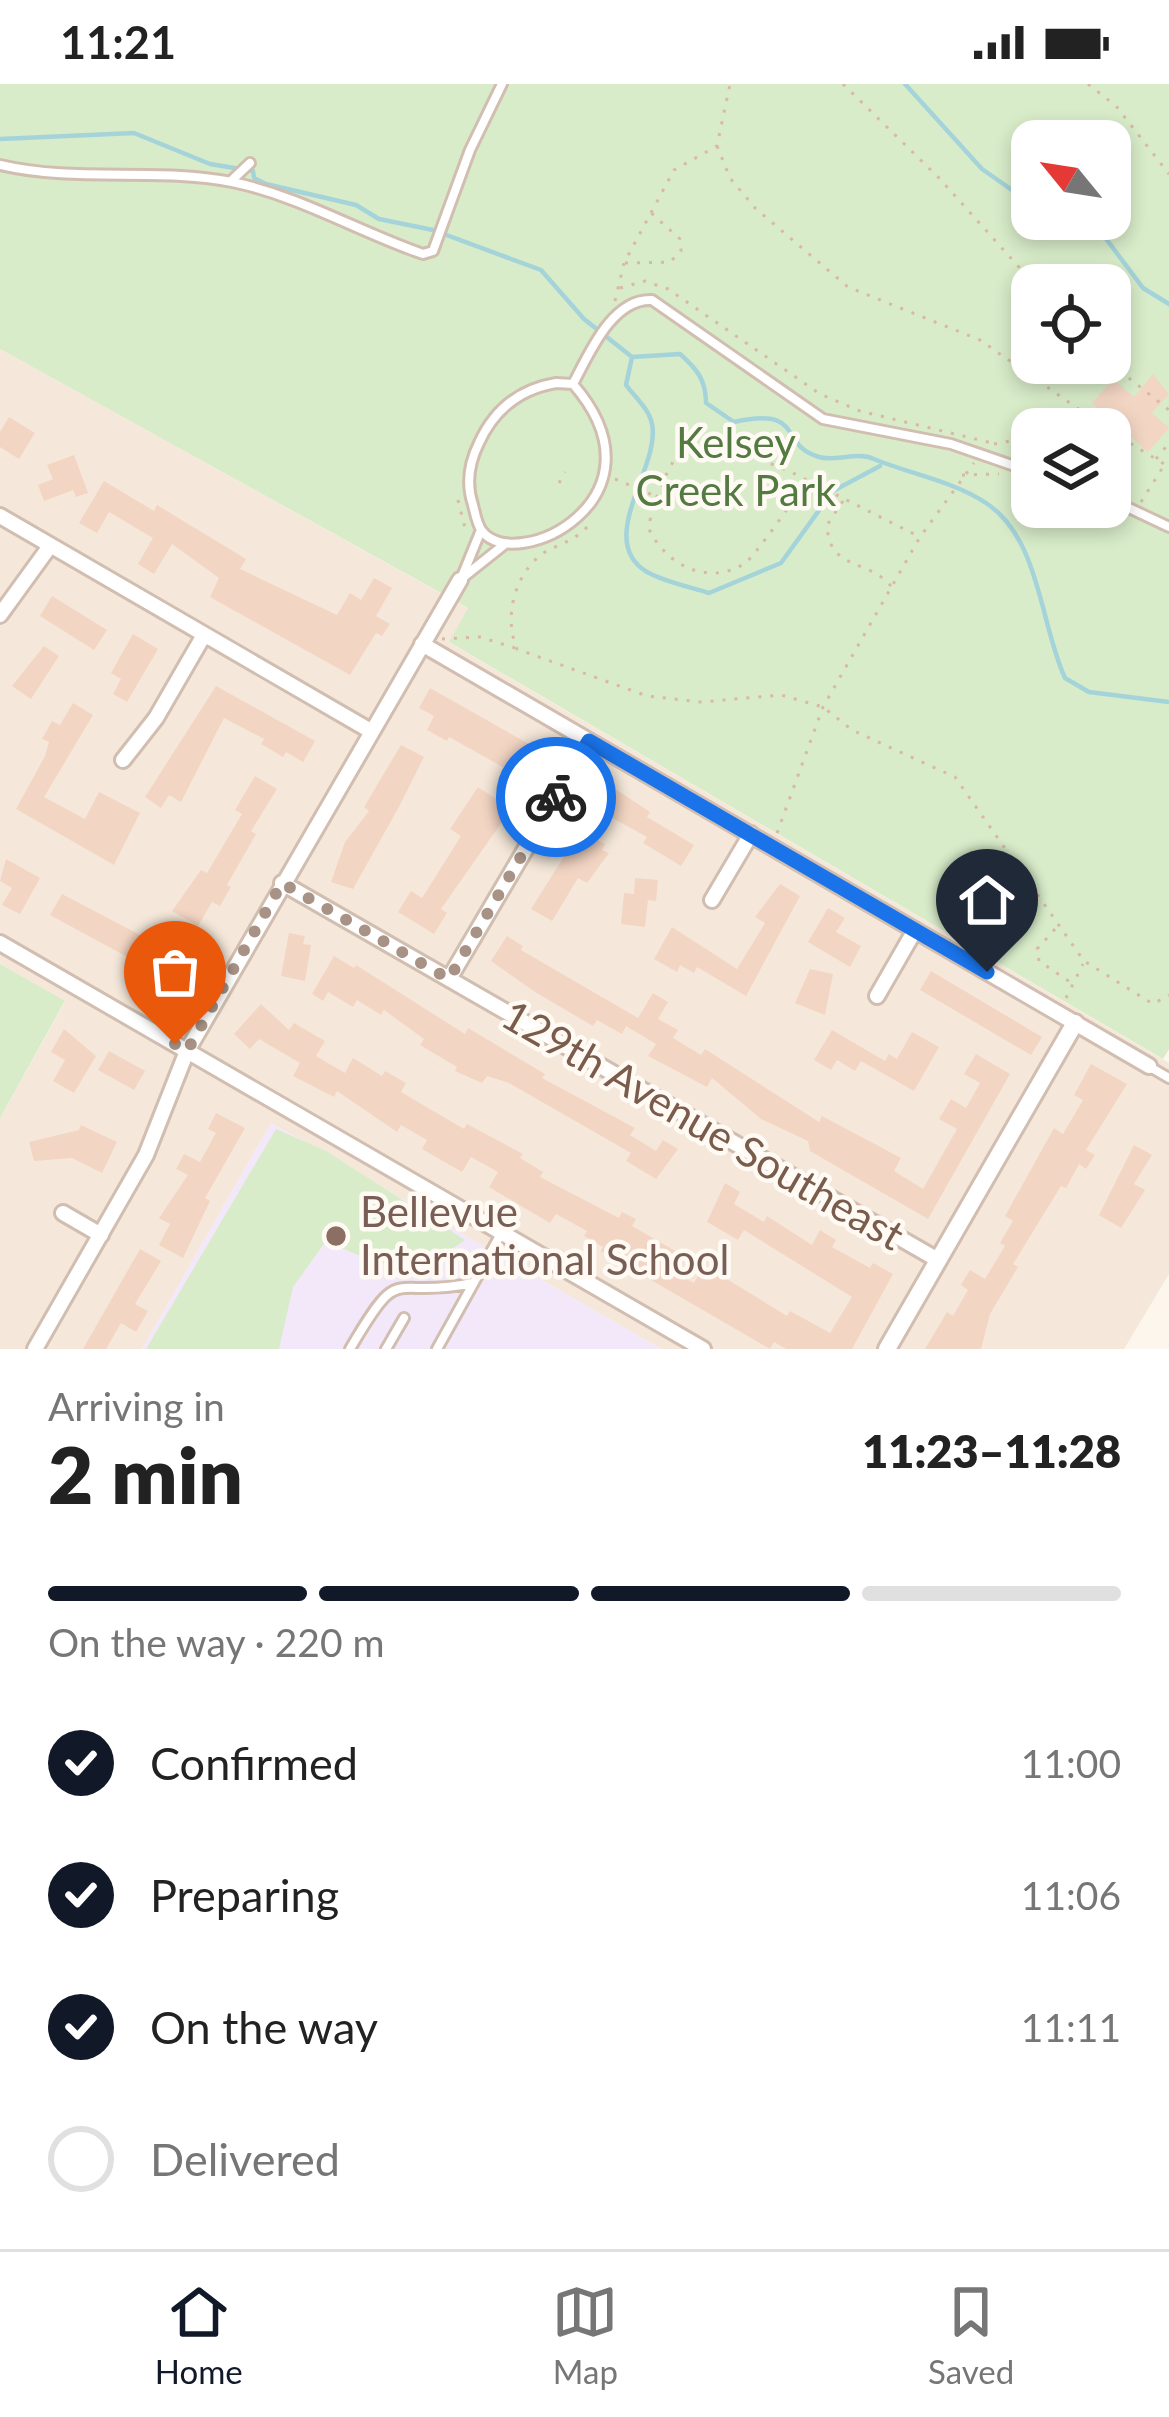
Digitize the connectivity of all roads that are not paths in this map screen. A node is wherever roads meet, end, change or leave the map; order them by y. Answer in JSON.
{"nodes":[{"id":1,"x":502,"y":84,"type":"edge"},
{"id":2,"x":250,"y":163,"type":"dead end"},
{"id":3,"x":0,"y":165,"type":"edge"},
{"id":4,"x":231,"y":182,"type":"junction"},
{"id":5,"x":573,"y":384,"type":"junction"},
{"id":6,"x":1011,"y":465,"type":"edge"},
{"id":7,"x":1131,"y":509,"type":"edge"},
{"id":8,"x":0,"y":516,"type":"edge"},
{"id":9,"x":1169,"y":527,"type":"edge"},
{"id":10,"x":481,"y":530,"type":"junction"},
{"id":11,"x":506,"y":544,"type":"junction"},
{"id":12,"x":50,"y":546,"type":"junction"},
{"id":13,"x":460,"y":580,"type":"junction"},
{"id":14,"x":0,"y":615,"type":"edge"},
{"id":15,"x":204,"y":635,"type":"junction"},
{"id":16,"x":422,"y":644,"type":"junction"},
{"id":17,"x":369,"y":730,"type":"junction"},
{"id":18,"x":589,"y":741,"type":"junction"},
{"id":19,"x":123,"y":760,"type":"dead end"},
{"id":20,"x":751,"y":834,"type":"junction"},
{"id":21,"x":282,"y":883,"type":"junction"},
{"id":22,"x":712,"y":900,"type":"dead end"},
{"id":23,"x":915,"y":930,"type":"junction"},
{"id":24,"x":0,"y":943,"type":"edge"},
{"id":25,"x":449,"y":979,"type":"junction"},
{"id":26,"x":877,"y":996,"type":"dead end"},
{"id":27,"x":1075,"y":1023,"type":"junction"},
{"id":28,"x":187,"y":1051,"type":"junction"},
{"id":29,"x":1149,"y":1066,"type":"joint"},
{"id":30,"x":1169,"y":1078,"type":"edge"},
{"id":31,"x":63,"y":1213,"type":"dead end"},
{"id":32,"x":502,"y":1232,"type":"junction"},
{"id":33,"x":100,"y":1235,"type":"junction"},
{"id":34,"x":938,"y":1260,"type":"junction"},
{"id":35,"x":473,"y":1283,"type":"junction"},
{"id":36,"x":404,"y":1318,"type":"dead end"},
{"id":37,"x":694,"y":1347,"type":"edge"},
{"id":38,"x":35,"y":1349,"type":"edge"},
{"id":39,"x":350,"y":1349,"type":"edge"},
{"id":40,"x":386,"y":1349,"type":"edge"},
{"id":41,"x":437,"y":1349,"type":"edge"},
{"id":42,"x":887,"y":1349,"type":"edge"}],
"edges":[{"from":1,"to":4,"type":"lane"},
{"from":2,"to":4,"type":"lane"},
{"from":3,"to":4,"type":"lane"},
{"from":5,"to":6,"type":"lane"},
{"from":5,"to":10,"type":"lane"},
{"from":5,"to":11,"type":"lane"},
{"from":7,"to":9,"type":"lane"},
{"from":8,"to":12,"type":"street"},
{"from":10,"to":11,"type":"lane"},
{"from":10,"to":13,"type":"lane"},
{"from":11,"to":13,"type":"lane"},
{"from":12,"to":14,"type":"street"},
{"from":12,"to":15,"type":"street"},
{"from":13,"to":16,"type":"street"},
{"from":15,"to":17,"type":"street"},
{"from":15,"to":19,"type":"street"},
{"from":16,"to":17,"type":"street"},
{"from":16,"to":18,"type":"street"},
{"from":17,"to":21,"type":"street"},
{"from":18,"to":20,"type":"street"},
{"from":18,"to":25,"type":"street"},
{"from":20,"to":22,"type":"street"},
{"from":20,"to":23,"type":"street"},
{"from":21,"to":25,"type":"street","name":"129th Avenue Southeast"},
{"from":21,"to":28,"type":"street"},
{"from":23,"to":26,"type":"street"},
{"from":23,"to":27,"type":"street"},
{"from":24,"to":28,"type":"street"},
{"from":25,"to":34,"type":"street","name":"129th Avenue Southeast"},
{"from":27,"to":29,"type":"street"},
{"from":27,"to":34,"type":"street"},
{"from":28,"to":32,"type":"street"},
{"from":28,"to":33,"type":"street"},
{"from":29,"to":30,"type":"lane"},
{"from":31,"to":33,"type":"street"},
{"from":32,"to":35,"type":"lane"},
{"from":32,"to":37,"type":"street"},
{"from":33,"to":38,"type":"street"},
{"from":34,"to":42,"type":"street"},
{"from":35,"to":39,"type":"lane"},
{"from":35,"to":41,"type":"lane"},
{"from":36,"to":40,"type":"lane"}]}
